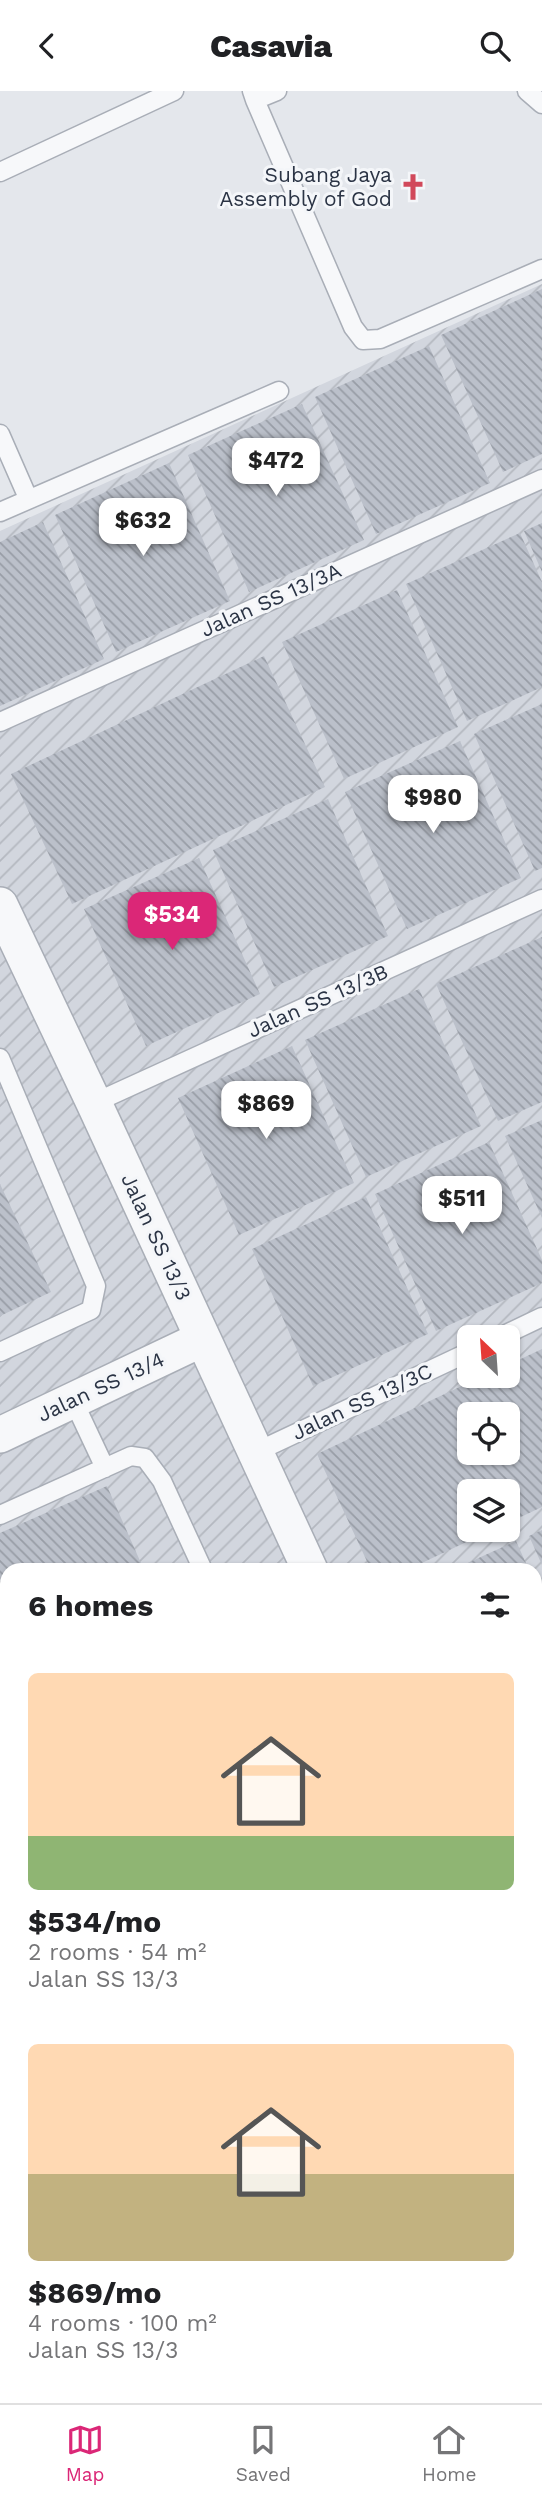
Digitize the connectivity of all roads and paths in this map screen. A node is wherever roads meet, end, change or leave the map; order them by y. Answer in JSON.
{"nodes":[{"id":1,"x":174,"y":91,"type":"edge"},
{"id":2,"x":277,"y":91,"type":"edge"},
{"id":3,"x":527,"y":91,"type":"edge"},
{"id":4,"x":253,"y":96,"type":"edge"},
{"id":5,"x":542,"y":104,"type":"edge"},
{"id":6,"x":0,"y":172,"type":"edge"},
{"id":7,"x":542,"y":269,"type":"edge"},
{"id":8,"x":279,"y":391,"type":"dead end"},
{"id":9,"x":0,"y":434,"type":"edge"},
{"id":10,"x":542,"y":479,"type":"edge"},
{"id":11,"x":28,"y":498,"type":"junction"},
{"id":12,"x":0,"y":512,"type":"edge"},
{"id":13,"x":0,"y":722,"type":"edge"},
{"id":14,"x":542,"y":899,"type":"edge"},
{"id":15,"x":0,"y":905,"type":"edge"},
{"id":16,"x":0,"y":1058,"type":"edge"},
{"id":17,"x":94,"y":1103,"type":"junction"},
{"id":18,"x":542,"y":1317,"type":"edge"},
{"id":19,"x":520,"y":1327,"type":"edge"},
{"id":20,"x":202,"y":1339,"type":"junction"},
{"id":21,"x":0,"y":1352,"type":"edge"},
{"id":22,"x":457,"y":1358,"type":"edge"},
{"id":23,"x":73,"y":1400,"type":"junction"},
{"id":24,"x":0,"y":1435,"type":"edge"},
{"id":25,"x":256,"y":1453,"type":"junction"},
{"id":26,"x":105,"y":1468,"type":"junction"},
{"id":27,"x":0,"y":1515,"type":"edge"},
{"id":28,"x":200,"y":1563,"type":"edge"},
{"id":29,"x":307,"y":1563,"type":"edge"}],
"edges":[{"from":1,"to":6,"type":"lane"},
{"from":2,"to":4,"type":"lane"},
{"from":3,"to":5,"type":"lane"},
{"from":4,"to":7,"type":"lane"},
{"from":8,"to":11,"type":"lane"},
{"from":9,"to":11,"type":"lane"},
{"from":10,"to":13,"type":"lane","name":"Jalan SS 13/3A"},
{"from":11,"to":12,"type":"lane"},
{"from":14,"to":17,"type":"lane","name":"Jalan SS 13/3B"},
{"from":15,"to":17,"type":"street","name":"Jalan SS 13/3"},
{"from":16,"to":21,"type":"lane"},
{"from":17,"to":20,"type":"street","name":"Jalan SS 13/3"},
{"from":18,"to":19,"type":"lane"},
{"from":20,"to":23,"type":"street","name":"Jalan SS 13/4"},
{"from":20,"to":25,"type":"street","name":"Jalan SS 13/3"},
{"from":22,"to":25,"type":"lane","name":"Jalan SS 13/3C"},
{"from":23,"to":24,"type":"street","name":"Jalan SS 13/4"},
{"from":23,"to":26,"type":"lane"},
{"from":25,"to":29,"type":"street","name":"Jalan SS 13/3"},
{"from":26,"to":27,"type":"lane"},
{"from":26,"to":28,"type":"lane"}]}
